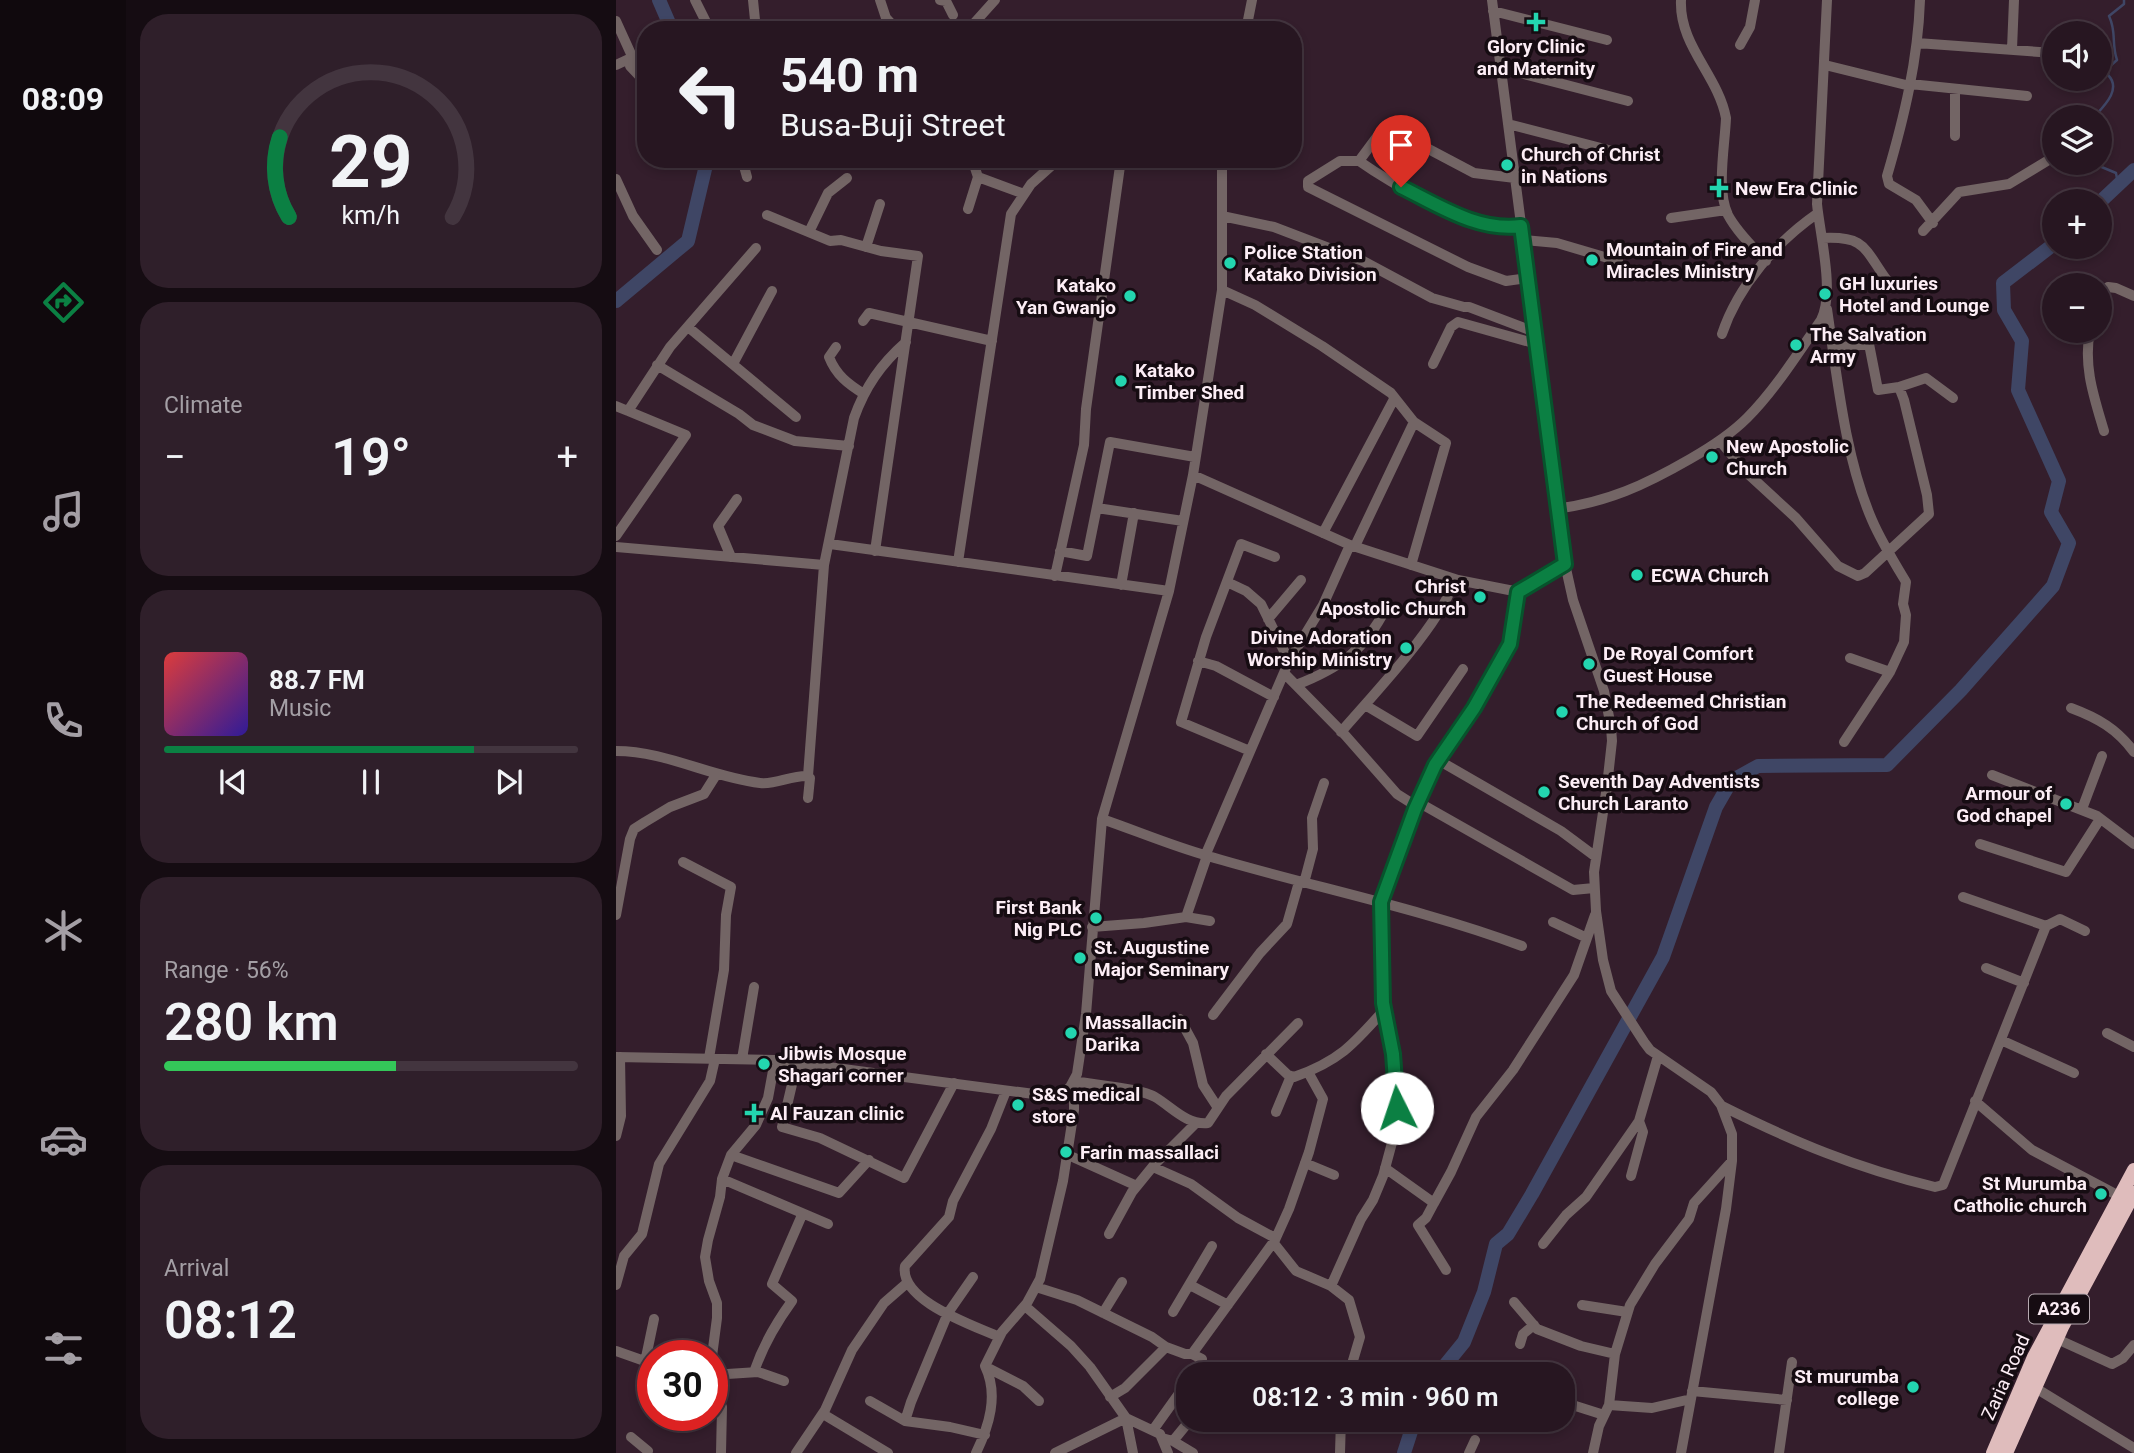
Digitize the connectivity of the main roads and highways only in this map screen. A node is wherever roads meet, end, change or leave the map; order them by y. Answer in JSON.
{"nodes":[{"id":1,"x":2134,"y":1170,"type":"edge"},
{"id":2,"x":2127,"y":1195,"type":"edge"},
{"id":3,"x":1993,"y":1453,"type":"edge"},
{"id":4,"x":2006,"y":1453,"type":"edge"}],
"edges":[{"from":1,"to":2,"type":"highway","name":"Zaria Road","number":"A236"},
{"from":2,"to":3,"type":"highway","name":"Zaria Road","number":"A236"},
{"from":2,"to":4,"type":"highway","number":"A236"}]}
